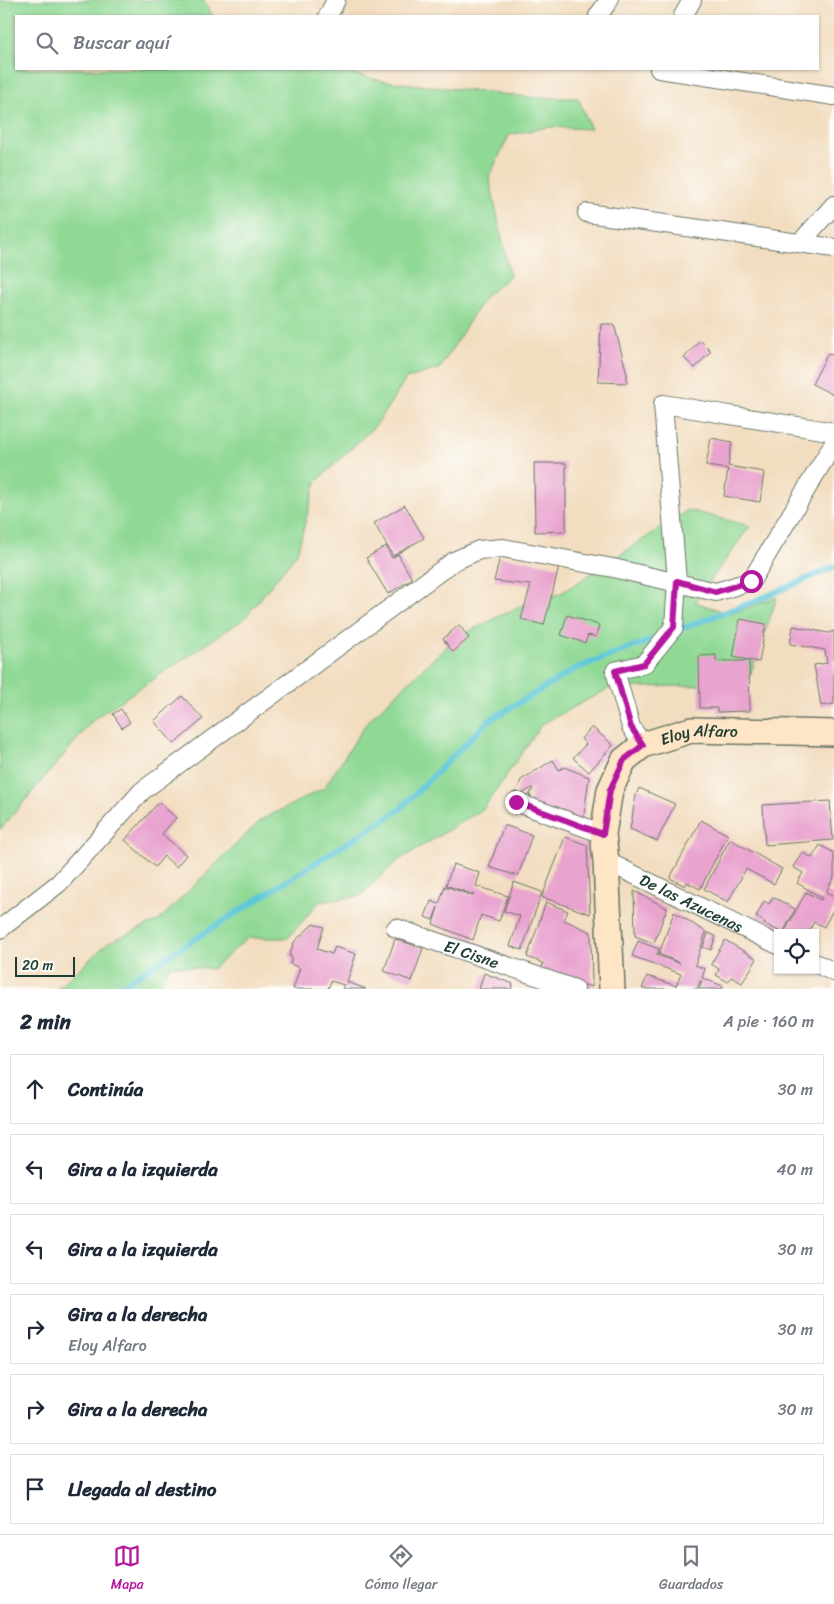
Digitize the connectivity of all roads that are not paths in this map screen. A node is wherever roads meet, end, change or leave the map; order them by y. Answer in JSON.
{"nodes":[{"id":1,"x":336,"y":0,"type":"edge"},
{"id":2,"x":609,"y":0,"type":"edge"},
{"id":3,"x":692,"y":0,"type":"edge"},
{"id":4,"x":328,"y":15,"type":"edge"},
{"id":5,"x":599,"y":15,"type":"edge"},
{"id":6,"x":684,"y":15,"type":"edge"},
{"id":7,"x":665,"y":70,"type":"edge"},
{"id":8,"x":834,"y":96,"type":"edge"},
{"id":9,"x":834,"y":205,"type":"edge"},
{"id":10,"x":587,"y":213,"type":"dead end"},
{"id":11,"x":800,"y":243,"type":"junction"},
{"id":12,"x":834,"y":248,"type":"edge"},
{"id":13,"x":834,"y":432,"type":"edge"},
{"id":14,"x":834,"y":443,"type":"edge"},
{"id":15,"x":677,"y":581,"type":"junction"},
{"id":16,"x":834,"y":733,"type":"edge"},
{"id":17,"x":643,"y":745,"type":"junction"},
{"id":18,"x":516,"y":802,"type":"dead end"},
{"id":19,"x":603,"y":834,"type":"junction"},
{"id":20,"x":606,"y":862,"type":"junction"},
{"id":21,"x":396,"y":928,"type":"dead end"},
{"id":22,"x":0,"y":929,"type":"edge"},
{"id":23,"x":774,"y":943,"type":"edge"},
{"id":24,"x":819,"y":965,"type":"edge"},
{"id":25,"x":834,"y":972,"type":"edge"},
{"id":26,"x":575,"y":989,"type":"edge"},
{"id":27,"x":612,"y":989,"type":"edge"}],
"edges":[{"from":1,"to":4,"type":"street"},
{"from":2,"to":5,"type":"street"},
{"from":3,"to":6,"type":"street"},
{"from":7,"to":8,"type":"street"},
{"from":9,"to":11,"type":"street"},
{"from":10,"to":11,"type":"street"},
{"from":11,"to":12,"type":"street"},
{"from":13,"to":15,"type":"street"},
{"from":14,"to":15,"type":"street"},
{"from":15,"to":17,"type":"street"},
{"from":15,"to":22,"type":"street"},
{"from":16,"to":17,"type":"street","name":"Eloy Alfaro"},
{"from":17,"to":19,"type":"street","name":"Eloy Alfaro"},
{"from":18,"to":19,"type":"street"},
{"from":19,"to":20,"type":"street","name":"Eloy Alfaro"},
{"from":20,"to":23,"type":"street","name":"De las Azucenas"},
{"from":20,"to":27,"type":"street","name":"Eloy Alfaro"},
{"from":21,"to":26,"type":"street","name":"El Cisne"},
{"from":24,"to":25,"type":"street"}]}
